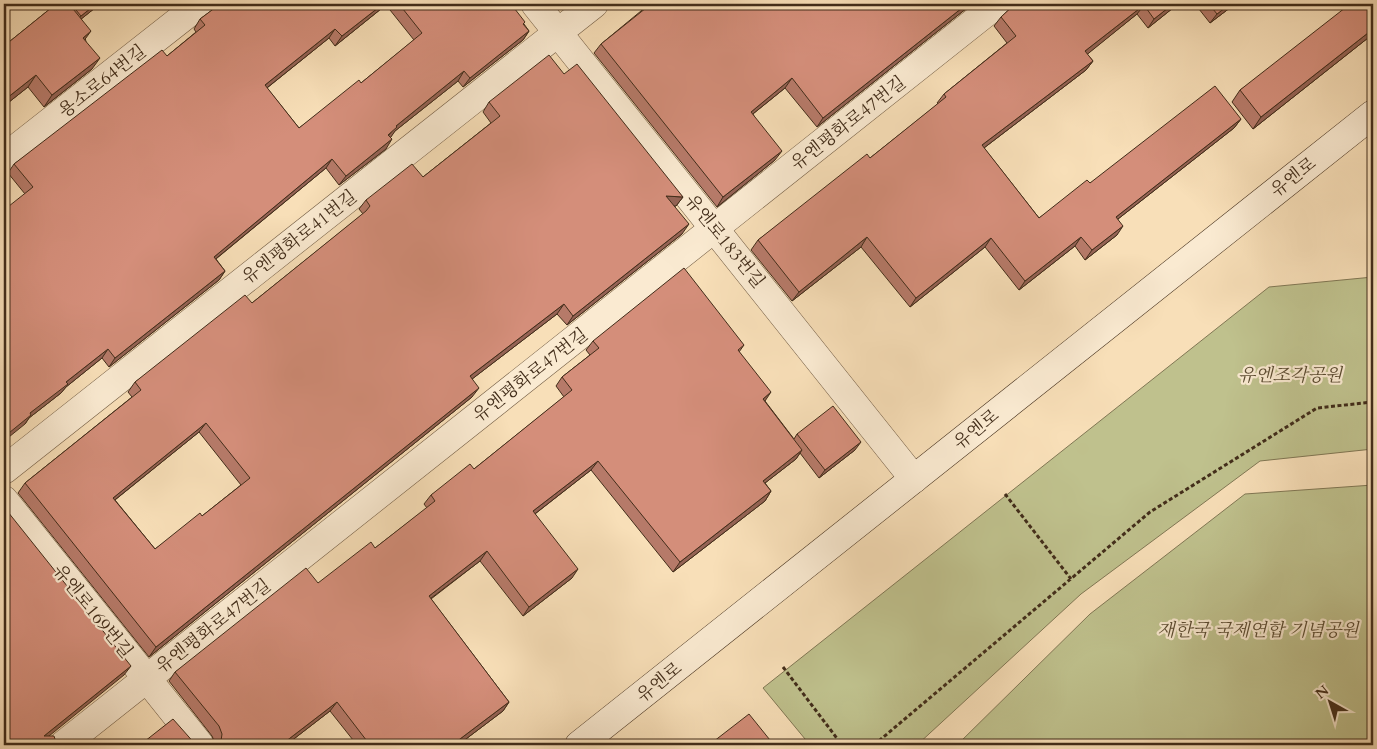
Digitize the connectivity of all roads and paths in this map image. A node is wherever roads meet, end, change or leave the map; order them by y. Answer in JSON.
{"nodes":[{"id":1,"x":200,"y":4,"type":"edge"},
{"id":2,"x":535,"y":4,"type":"edge"},
{"id":3,"x":594,"y":4,"type":"edge"},
{"id":4,"x":998,"y":4,"type":"edge"},
{"id":5,"x":558,"y":33,"type":"junction"},
{"id":6,"x":1373,"y":114,"type":"edge"},
{"id":7,"x":4,"y":158,"type":"edge"},
{"id":8,"x":715,"y":228,"type":"junction"},
{"id":9,"x":1373,"y":402,"type":"edge"},
{"id":10,"x":4,"y":470,"type":"edge"},
{"id":11,"x":914,"y":478,"type":"junction"},
{"id":12,"x":1004,"y":494,"type":"dead end"},
{"id":13,"x":4,"y":500,"type":"edge"},
{"id":14,"x":1071,"y":579,"type":"junction"},
{"id":15,"x":783,"y":667,"type":"dead end"},
{"id":16,"x":147,"y":679,"type":"junction"},
{"id":17,"x":63,"y":745,"type":"edge"},
{"id":18,"x":200,"y":745,"type":"edge"},
{"id":19,"x":579,"y":745,"type":"edge"},
{"id":20,"x":842,"y":745,"type":"edge"},
{"id":21,"x":874,"y":745,"type":"edge"}],
"edges":[{"from":1,"to":7,"type":"street","name":"용소로64번길"},
{"from":2,"to":5,"type":"street","name":"유엔로183번길"},
{"from":3,"to":5,"type":"street","name":"유엔평화로41번길"},
{"from":4,"to":8,"type":"street","name":"유엔평화로47번길"},
{"from":5,"to":8,"type":"street","name":"유엔로183번길"},
{"from":5,"to":10,"type":"street","name":"유엔평화로41번길"},
{"from":6,"to":11,"type":"street","name":"유엔로"},
{"from":8,"to":11,"type":"street","name":"유엔로183번길"},
{"from":8,"to":16,"type":"street","name":"유엔평화로47번길"},
{"from":9,"to":14,"type":"path"},
{"from":11,"to":19,"type":"street","name":"유엔로"},
{"from":12,"to":14,"type":"path"},
{"from":13,"to":16,"type":"street","name":"유엔로169번길"},
{"from":14,"to":21,"type":"path"},
{"from":15,"to":20,"type":"path"},
{"from":16,"to":17,"type":"street","name":"유엔평화로47번길"},
{"from":16,"to":18,"type":"street","name":"유엔로169번길"}]}
